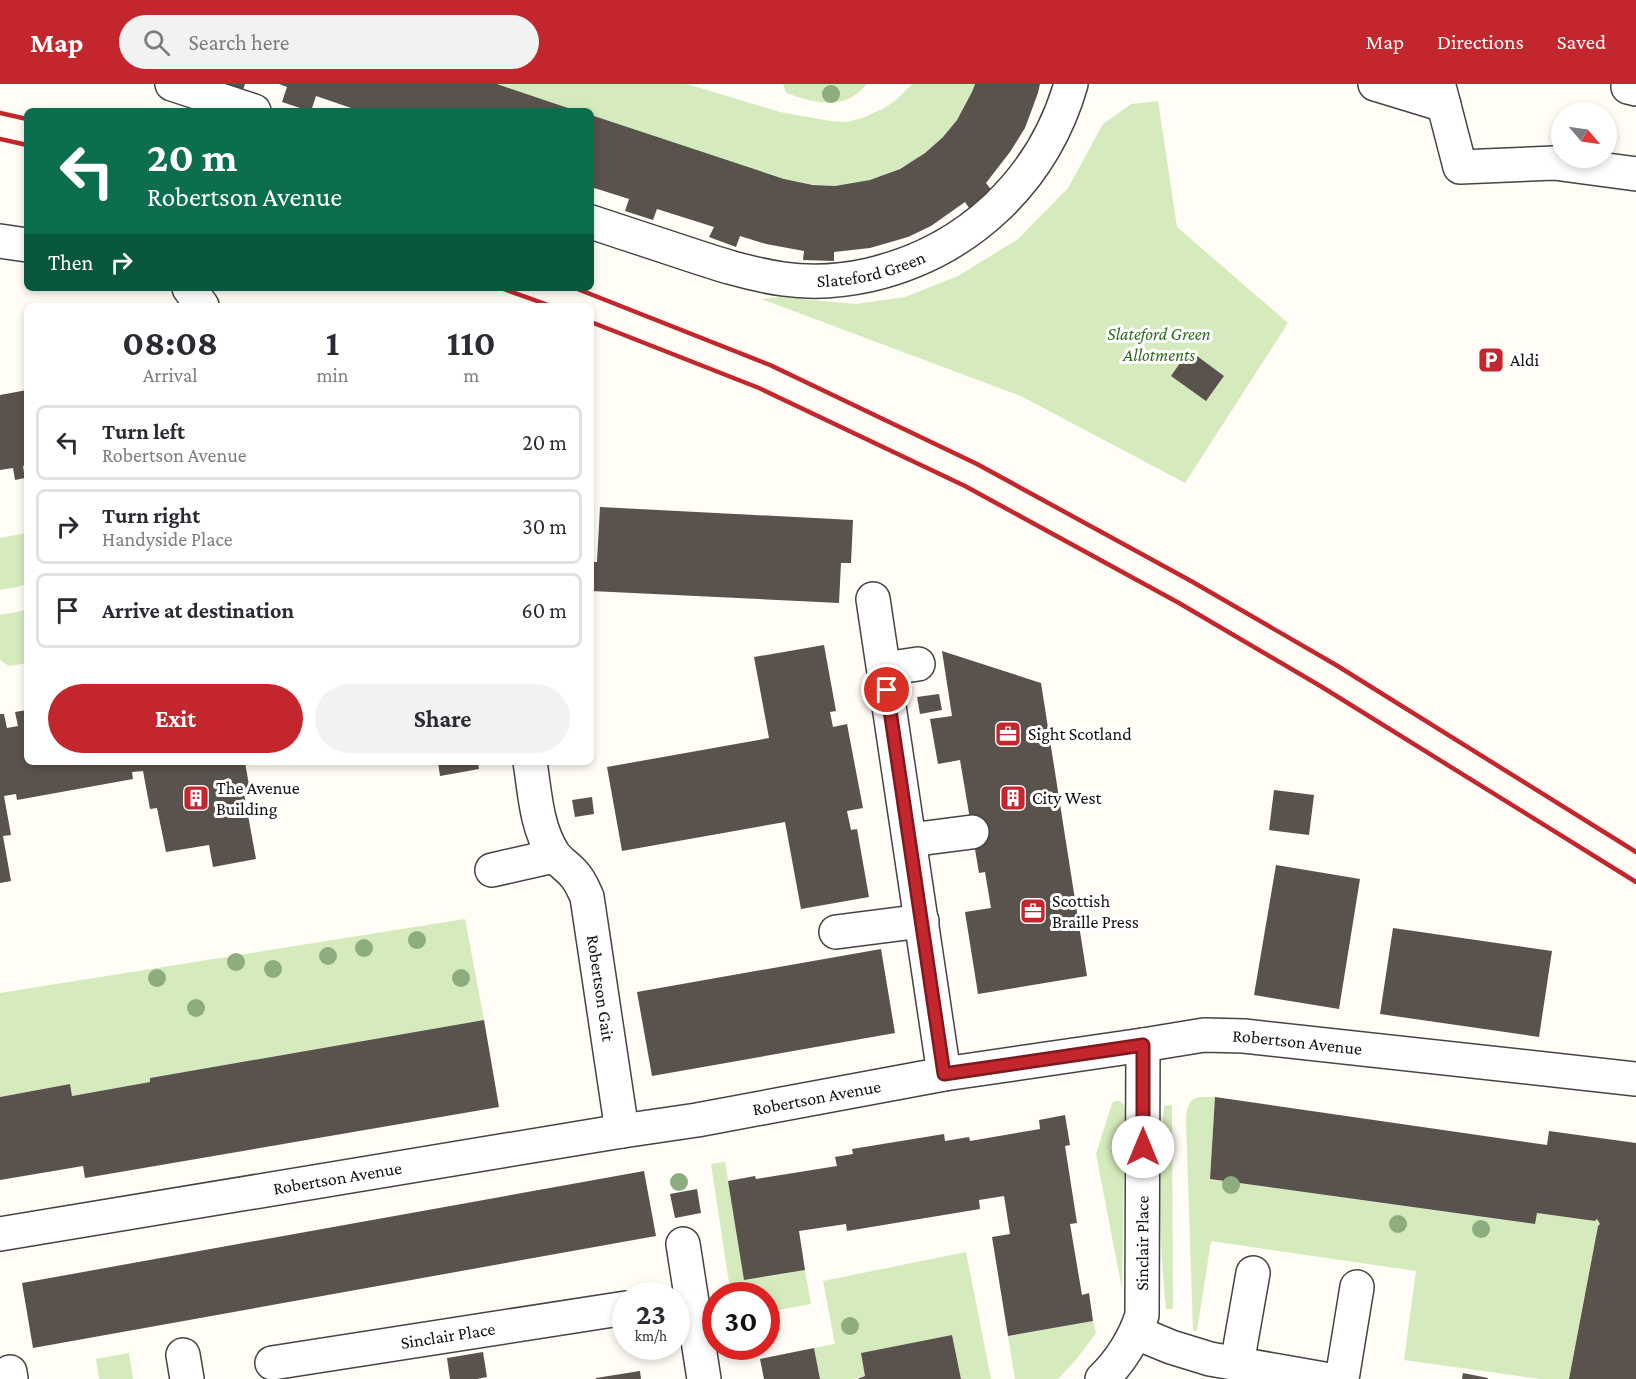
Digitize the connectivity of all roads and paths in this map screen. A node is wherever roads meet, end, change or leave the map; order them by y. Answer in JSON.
{"nodes":[{"id":1,"x":172,"y":84,"type":"edge"},
{"id":2,"x":1071,"y":84,"type":"edge"},
{"id":3,"x":1375,"y":84,"type":"edge"},
{"id":4,"x":1629,"y":84,"type":"edge"},
{"id":5,"x":1636,"y":88,"type":"edge"},
{"id":6,"x":245,"y":108,"type":"edge"},
{"id":7,"x":1636,"y":174,"type":"edge"},
{"id":8,"x":594,"y":223,"type":"edge"},
{"id":9,"x":0,"y":241,"type":"edge"},
{"id":10,"x":24,"y":245,"type":"edge"},
{"id":11,"x":873,"y":599,"type":"dead end"},
{"id":12,"x":918,"y":664,"type":"dead end"},
{"id":13,"x":884,"y":669,"type":"junction"},
{"id":14,"x":530,"y":765,"type":"edge"},
{"id":15,"x":972,"y":832,"type":"dead end"},
{"id":16,"x":910,"y":840,"type":"junction"},
{"id":17,"x":554,"y":856,"type":"junction"},
{"id":18,"x":492,"y":870,"type":"dead end"},
{"id":19,"x":922,"y":921,"type":"junction"},
{"id":20,"x":836,"y":932,"type":"dead end"},
{"id":21,"x":1143,"y":1045,"type":"junction"},
{"id":22,"x":944,"y":1074,"type":"junction"},
{"id":23,"x":1636,"y":1079,"type":"edge"},
{"id":24,"x":622,"y":1131,"type":"junction"},
{"id":25,"x":0,"y":1234,"type":"edge"},
{"id":26,"x":683,"y":1244,"type":"dead end"},
{"id":27,"x":1253,"y":1273,"type":"dead end"},
{"id":28,"x":683,"y":1282,"type":"edge"},
{"id":29,"x":1357,"y":1287,"type":"dead end"},
{"id":30,"x":612,"y":1310,"type":"edge"},
{"id":31,"x":690,"y":1326,"type":"edge"},
{"id":32,"x":1137,"y":1333,"type":"junction"},
{"id":33,"x":272,"y":1363,"type":"dead end"},
{"id":34,"x":1238,"y":1364,"type":"junction"},
{"id":35,"x":704,"y":1379,"type":"edge"},
{"id":36,"x":1102,"y":1379,"type":"edge"},
{"id":37,"x":1324,"y":1379,"type":"edge"},
{"id":38,"x":1342,"y":1379,"type":"edge"}],
"edges":[{"from":1,"to":6,"type":"street"},
{"from":2,"to":8,"type":"street","name":"Slateford Green"},
{"from":3,"to":7,"type":"street"},
{"from":4,"to":5,"type":"street"},
{"from":9,"to":10,"type":"street"},
{"from":11,"to":13,"type":"street"},
{"from":12,"to":13,"type":"street"},
{"from":13,"to":16,"type":"street"},
{"from":14,"to":17,"type":"street","name":"Robertson Gait"},
{"from":15,"to":16,"type":"street"},
{"from":16,"to":19,"type":"street"},
{"from":17,"to":18,"type":"street"},
{"from":17,"to":24,"type":"street","name":"Robertson Gait"},
{"from":19,"to":20,"type":"street"},
{"from":19,"to":22,"type":"street"},
{"from":21,"to":22,"type":"street","name":"Robertson Avenue"},
{"from":21,"to":23,"type":"street","name":"Robertson Avenue"},
{"from":21,"to":32,"type":"street","name":"Sinclair Place"},
{"from":22,"to":24,"type":"street","name":"Robertson Avenue"},
{"from":24,"to":25,"type":"street","name":"Robertson Avenue"},
{"from":26,"to":28,"type":"street"},
{"from":27,"to":34,"type":"street"},
{"from":29,"to":38,"type":"street"},
{"from":30,"to":33,"type":"street","name":"Sinclair Place"},
{"from":31,"to":35,"type":"street"},
{"from":32,"to":34,"type":"street"},
{"from":32,"to":36,"type":"street","name":"Sinclair Place"},
{"from":34,"to":37,"type":"street"}]}
